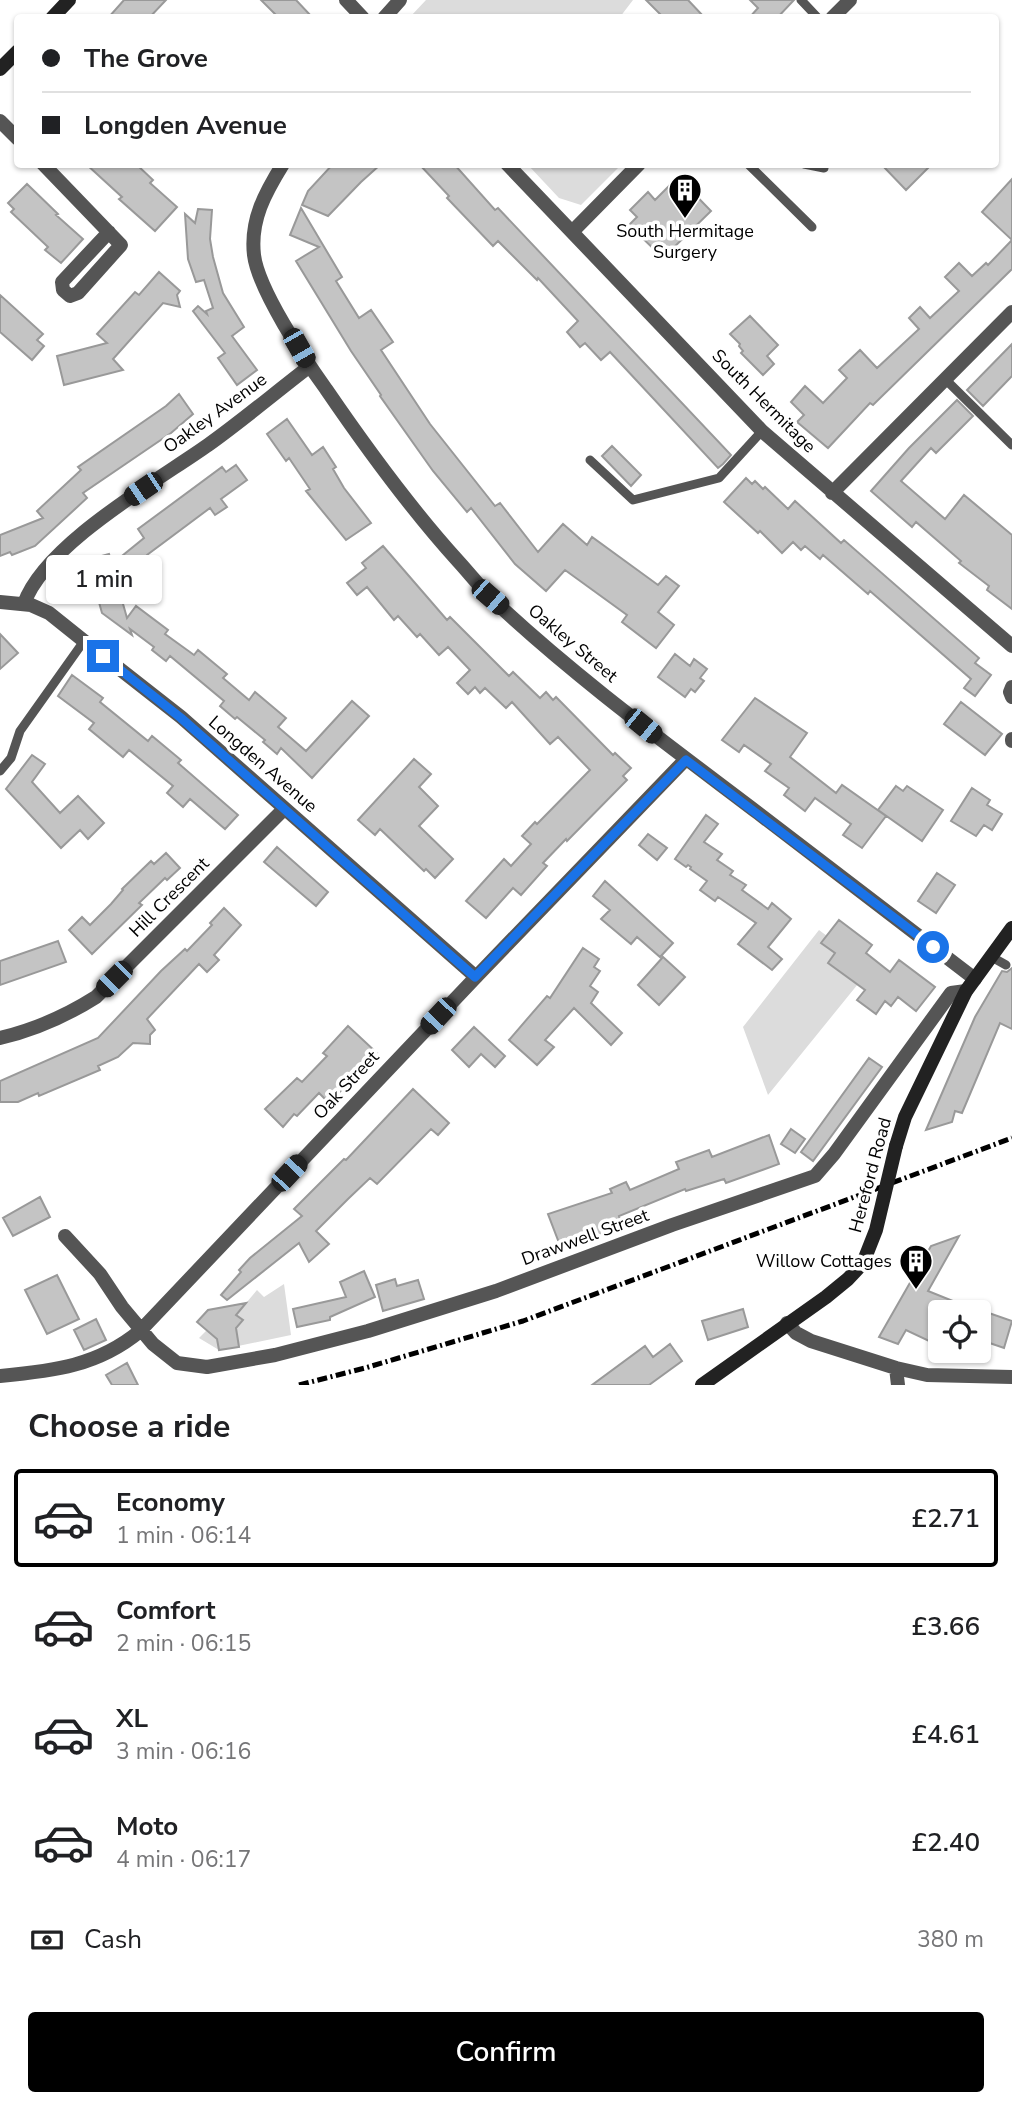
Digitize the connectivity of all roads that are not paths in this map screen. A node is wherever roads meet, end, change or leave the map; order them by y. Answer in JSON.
{"nodes":[{"id":1,"x":69,"y":0,"type":"edge"},
{"id":2,"x":346,"y":0,"type":"edge"},
{"id":3,"x":400,"y":0,"type":"edge"},
{"id":4,"x":801,"y":0,"type":"edge"},
{"id":5,"x":850,"y":0,"type":"edge"},
{"id":6,"x":55,"y":14,"type":"edge"},
{"id":7,"x":359,"y":14,"type":"edge"},
{"id":8,"x":388,"y":14,"type":"edge"},
{"id":9,"x":814,"y":14,"type":"edge"},
{"id":10,"x":836,"y":14,"type":"edge"},
{"id":11,"x":14,"y":55,"type":"edge"},
{"id":12,"x":0,"y":69,"type":"edge"},
{"id":13,"x":0,"y":121,"type":"edge"},
{"id":14,"x":14,"y":135,"type":"edge"},
{"id":15,"x":47,"y":168,"type":"edge"},
{"id":16,"x":281,"y":168,"type":"edge"},
{"id":17,"x":511,"y":168,"type":"edge"},
{"id":18,"x":635,"y":168,"type":"edge"},
{"id":19,"x":752,"y":168,"type":"edge"},
{"id":20,"x":812,"y":227,"type":"dead end"},
{"id":21,"x":573,"y":231,"type":"junction"},
{"id":22,"x":109,"y":232,"type":"junction"},
{"id":23,"x":1012,"y":312,"type":"edge"},
{"id":24,"x":310,"y":366,"type":"junction"},
{"id":25,"x":945,"y":379,"type":"junction"},
{"id":26,"x":762,"y":432,"type":"junction"},
{"id":27,"x":1012,"y":445,"type":"edge"},
{"id":28,"x":590,"y":460,"type":"dead end"},
{"id":29,"x":832,"y":492,"type":"junction"},
{"id":30,"x":12,"y":603,"type":"edge"},
{"id":31,"x":84,"y":641,"type":"junction"},
{"id":32,"x":1012,"y":646,"type":"edge"},
{"id":33,"x":1012,"y":687,"type":"edge"},
{"id":34,"x":1012,"y":697,"type":"edge"},
{"id":35,"x":686,"y":760,"type":"junction"},
{"id":36,"x":0,"y":771,"type":"edge"},
{"id":37,"x":284,"y":809,"type":"junction"},
{"id":38,"x":1012,"y":928,"type":"edge"},
{"id":39,"x":990,"y":956,"type":"junction"},
{"id":40,"x":1006,"y":965,"type":"dead end"},
{"id":41,"x":475,"y":977,"type":"junction"},
{"id":42,"x":975,"y":979,"type":"junction"},
{"id":43,"x":966,"y":991,"type":"junction"},
{"id":44,"x":0,"y":1038,"type":"edge"},
{"id":45,"x":65,"y":1236,"type":"dead end"},
{"id":46,"x":787,"y":1323,"type":"junction"},
{"id":47,"x":140,"y":1331,"type":"junction"},
{"id":48,"x":896,"y":1368,"type":"junction"},
{"id":49,"x":0,"y":1376,"type":"edge"},
{"id":50,"x":1012,"y":1377,"type":"edge"},
{"id":51,"x":702,"y":1385,"type":"edge"},
{"id":52,"x":898,"y":1385,"type":"edge"}],
"edges":[{"from":1,"to":6,"type":"street"},
{"from":2,"to":7,"type":"street"},
{"from":3,"to":8,"type":"street"},
{"from":4,"to":9,"type":"lane"},
{"from":5,"to":10,"type":"street"},
{"from":11,"to":12,"type":"street"},
{"from":13,"to":14,"type":"street"},
{"from":15,"to":22,"type":"street"},
{"from":16,"to":24,"type":"street","name":"Oakley Street"},
{"from":17,"to":21,"type":"street","name":"South Hermitage"},
{"from":18,"to":21,"type":"street"},
{"from":19,"to":20,"type":"lane"},
{"from":21,"to":26,"type":"street","name":"South Hermitage"},
{"from":22,"to":22,"type":"street"},
{"from":23,"to":25,"type":"street"},
{"from":24,"to":30,"type":"street","name":"Oakley Avenue"},
{"from":24,"to":35,"type":"street","name":"Oakley Street"},
{"from":25,"to":27,"type":"lane"},
{"from":25,"to":29,"type":"street"},
{"from":26,"to":28,"type":"lane"},
{"from":26,"to":29,"type":"street","name":"South Hermitage"},
{"from":29,"to":32,"type":"street","name":"South Hermitage"},
{"from":30,"to":31,"type":"street","name":"Longden Avenue"},
{"from":31,"to":36,"type":"lane"},
{"from":31,"to":37,"type":"street","name":"Longden Avenue"},
{"from":33,"to":34,"type":"street"},
{"from":35,"to":41,"type":"street","name":"Oak Street"},
{"from":35,"to":42,"type":"street","name":"Oakley Street"},
{"from":37,"to":41,"type":"street","name":"Longden Avenue"},
{"from":37,"to":44,"type":"street","name":"Hill Crescent"},
{"from":38,"to":39,"type":"street","name":"Hereford Road"},
{"from":39,"to":40,"type":"lane"},
{"from":39,"to":42,"type":"street","name":"Hereford Road"},
{"from":41,"to":47,"type":"street","name":"Oak Street"},
{"from":42,"to":43,"type":"street","name":"Hereford Road"},
{"from":43,"to":46,"type":"street","name":"Hereford Road","bridge":true},
{"from":43,"to":47,"type":"street","name":"Drawwell Street"},
{"from":45,"to":47,"type":"street","name":"Drawwell Street"},
{"from":46,"to":48,"type":"street"},
{"from":46,"to":51,"type":"street","name":"Hereford Road"},
{"from":47,"to":49,"type":"street","name":"Oak Street"},
{"from":48,"to":50,"type":"street"},
{"from":48,"to":52,"type":"street"}]}
